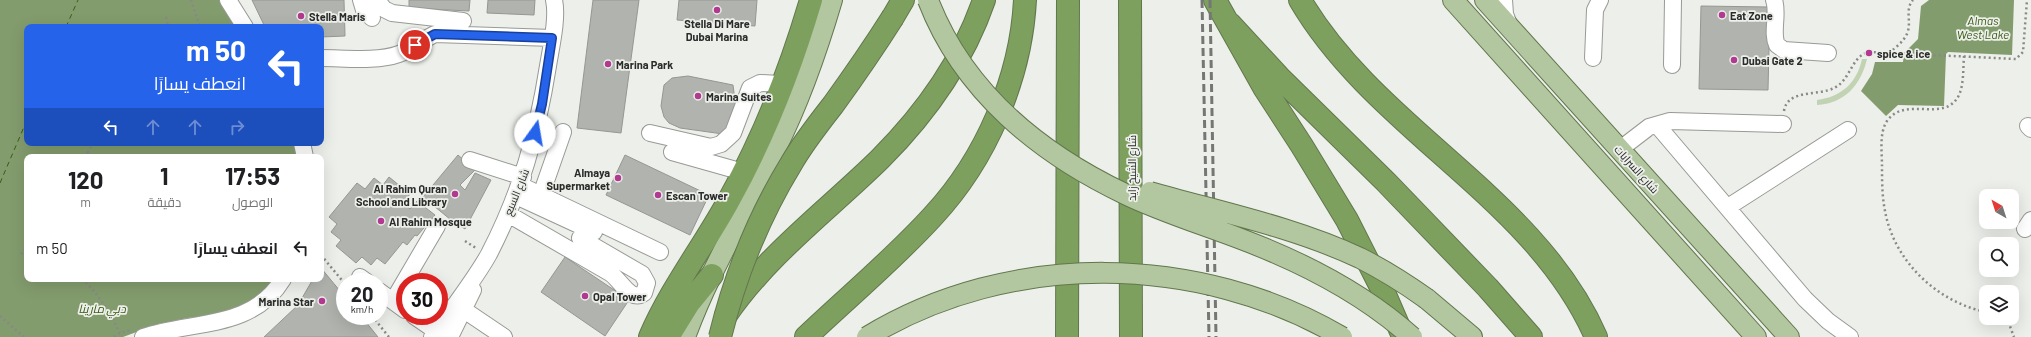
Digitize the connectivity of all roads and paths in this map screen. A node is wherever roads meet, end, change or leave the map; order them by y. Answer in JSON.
{"nodes":[{"id":1,"x":191,"y":0,"type":"edge"},
{"id":2,"x":228,"y":0,"type":"edge"},
{"id":3,"x":361,"y":0,"type":"edge"},
{"id":4,"x":377,"y":0,"type":"edge"},
{"id":5,"x":811,"y":0,"type":"edge"},
{"id":6,"x":832,"y":0,"type":"edge"},
{"id":7,"x":903,"y":0,"type":"edge"},
{"id":8,"x":928,"y":0,"type":"edge"},
{"id":9,"x":984,"y":0,"type":"edge"},
{"id":10,"x":1025,"y":0,"type":"edge"},
{"id":11,"x":1068,"y":0,"type":"edge"},
{"id":12,"x":1130,"y":0,"type":"edge"},
{"id":13,"x":1215,"y":0,"type":"edge"},
{"id":14,"x":1300,"y":0,"type":"edge"},
{"id":15,"x":1452,"y":0,"type":"edge"},
{"id":16,"x":1485,"y":0,"type":"edge"},
{"id":17,"x":1504,"y":0,"type":"edge"},
{"id":18,"x":1600,"y":0,"type":"edge"},
{"id":19,"x":1673,"y":0,"type":"edge"},
{"id":20,"x":1774,"y":0,"type":"edge"},
{"id":21,"x":1913,"y":0,"type":"edge"},
{"id":22,"x":2027,"y":0,"type":"edge"},
{"id":23,"x":555,"y":2,"type":"edge"},
{"id":24,"x":166,"y":17,"type":"dead end"},
{"id":25,"x":372,"y":18,"type":"dead end"},
{"id":26,"x":462,"y":21,"type":"dead end"},
{"id":27,"x":167,"y":24,"type":"edge"},
{"id":28,"x":199,"y":24,"type":"edge"},
{"id":29,"x":243,"y":24,"type":"edge"},
{"id":30,"x":1230,"y":24,"type":"junction"},
{"id":31,"x":1510,"y":29,"type":"junction"},
{"id":32,"x":552,"y":38,"type":"junction"},
{"id":33,"x":1828,"y":53,"type":"dead end"},
{"id":34,"x":1889,"y":54,"type":"junction"},
{"id":35,"x":1964,"y":56,"type":"junction"},
{"id":36,"x":324,"y":58,"type":"edge"},
{"id":37,"x":1593,"y":58,"type":"dead end"},
{"id":38,"x":1672,"y":65,"type":"dead end"},
{"id":39,"x":782,"y":84,"type":"junction"},
{"id":40,"x":1658,"y":124,"type":"junction"},
{"id":41,"x":1783,"y":124,"type":"joint"},
{"id":42,"x":1848,"y":130,"type":"dead end"},
{"id":43,"x":563,"y":132,"type":"dead end"},
{"id":44,"x":650,"y":133,"type":"dead end"},
{"id":45,"x":1619,"y":150,"type":"junction"},
{"id":46,"x":672,"y":152,"type":"dead end"},
{"id":47,"x":470,"y":160,"type":"dead end"},
{"id":48,"x":743,"y":172,"type":"junction"},
{"id":49,"x":1094,"y":177,"type":"junction"},
{"id":50,"x":520,"y":186,"type":"junction"},
{"id":51,"x":541,"y":195,"type":"junction"},
{"id":52,"x":1728,"y":207,"type":"junction"},
{"id":53,"x":508,"y":214,"type":"junction"},
{"id":54,"x":437,"y":226,"type":"dead end"},
{"id":55,"x":580,"y":238,"type":"dead end"},
{"id":56,"x":616,"y":242,"type":"dead end"},
{"id":57,"x":24,"y":250,"type":"edge"},
{"id":58,"x":660,"y":252,"type":"dead end"},
{"id":59,"x":21,"y":254,"type":"dead end"},
{"id":60,"x":488,"y":255,"type":"junction"},
{"id":61,"x":324,"y":259,"type":"edge"},
{"id":62,"x":336,"y":273,"type":"edge"},
{"id":63,"x":414,"y":273,"type":"edge"},
{"id":64,"x":712,"y":275,"type":"junction"},
{"id":65,"x":85,"y":282,"type":"edge"},
{"id":66,"x":281,"y":282,"type":"edge"},
{"id":67,"x":464,"y":310,"type":"junction"},
{"id":68,"x":1979,"y":310,"type":"edge"},
{"id":69,"x":0,"y":316,"type":"edge"},
{"id":70,"x":379,"y":325,"type":"edge"},
{"id":71,"x":426,"y":325,"type":"edge"},
{"id":72,"x":2010,"y":325,"type":"edge"},
{"id":73,"x":120,"y":333,"type":"dead end"},
{"id":74,"x":439,"y":335,"type":"edge"},
{"id":75,"x":24,"y":337,"type":"edge"},
{"id":76,"x":143,"y":337,"type":"edge"},
{"id":77,"x":389,"y":337,"type":"edge"},
{"id":78,"x":504,"y":337,"type":"edge"},
{"id":79,"x":650,"y":337,"type":"edge"},
{"id":80,"x":668,"y":337,"type":"edge"},
{"id":81,"x":685,"y":337,"type":"edge"},
{"id":82,"x":712,"y":337,"type":"edge"},
{"id":83,"x":720,"y":337,"type":"edge"},
{"id":84,"x":806,"y":337,"type":"edge"},
{"id":85,"x":867,"y":337,"type":"edge"},
{"id":86,"x":1067,"y":337,"type":"edge"},
{"id":87,"x":1131,"y":337,"type":"edge"},
{"id":88,"x":1342,"y":337,"type":"edge"},
{"id":89,"x":1404,"y":337,"type":"edge"},
{"id":90,"x":1412,"y":337,"type":"edge"},
{"id":91,"x":1472,"y":337,"type":"edge"},
{"id":92,"x":1531,"y":337,"type":"edge"},
{"id":93,"x":1596,"y":337,"type":"edge"},
{"id":94,"x":1756,"y":337,"type":"edge"},
{"id":95,"x":1789,"y":337,"type":"edge"},
{"id":96,"x":1850,"y":337,"type":"edge"},
{"id":97,"x":2014,"y":337,"type":"edge"}],
"edges":[{"from":1,"to":28,"type":"path"},
{"from":2,"to":29,"type":"street"},
{"from":3,"to":25,"type":"street"},
{"from":4,"to":26,"type":"street"},
{"from":5,"to":39,"type":"highway"},
{"from":6,"to":64,"type":"main road"},
{"from":7,"to":83,"type":"highway","bridge":true},
{"from":8,"to":49,"type":"main road","bridge":true},
{"from":9,"to":82,"type":"highway"},
{"from":10,"to":84,"type":"highway"},
{"from":11,"to":86,"type":"highway"},
{"from":12,"to":87,"type":"highway","name":"شارع الشيخ زايد"},
{"from":13,"to":30,"type":"highway"},
{"from":14,"to":93,"type":"highway"},
{"from":15,"to":94,"type":"main road"},
{"from":16,"to":31,"type":"main road","name":"شارع السرايات"},
{"from":17,"to":31,"type":"street"},
{"from":18,"to":37,"type":"street"},
{"from":19,"to":38,"type":"street"},
{"from":20,"to":33,"type":"street"},
{"from":21,"to":34,"type":"path"},
{"from":22,"to":35,"type":"path"},
{"from":23,"to":32,"type":"street","name":"شارع السبع"},
{"from":24,"to":27,"type":"path"},
{"from":30,"to":89,"type":"highway"},
{"from":30,"to":92,"type":"highway"},
{"from":31,"to":45,"type":"main road","name":"شارع السرايات"},
{"from":32,"to":36,"type":"street"},
{"from":32,"to":50,"type":"street","name":"شارع السبع"},
{"from":34,"to":35,"type":"path"},
{"from":34,"to":41,"type":"path"},
{"from":35,"to":68,"type":"path"},
{"from":39,"to":44,"type":"street"},
{"from":39,"to":48,"type":"highway"},
{"from":40,"to":41,"type":"street"},
{"from":40,"to":45,"type":"street"},
{"from":40,"to":52,"type":"street"},
{"from":42,"to":52,"type":"street"},
{"from":43,"to":51,"type":"street"},
{"from":45,"to":95,"type":"main road","name":"شارع السرايات"},
{"from":46,"to":48,"type":"street"},
{"from":47,"to":50,"type":"street"},
{"from":48,"to":79,"type":"highway"},
{"from":49,"to":90,"type":"main road","bridge":true},
{"from":49,"to":91,"type":"main road","bridge":true},
{"from":50,"to":51,"type":"street"},
{"from":50,"to":53,"type":"street","name":"شارع السبع"},
{"from":50,"to":56,"type":"street"},
{"from":51,"to":58,"type":"street"},
{"from":52,"to":96,"type":"street"},
{"from":53,"to":55,"type":"street"},
{"from":53,"to":60,"type":"street","name":"شارع السبع"},
{"from":54,"to":63,"type":"street"},
{"from":57,"to":59,"type":"path"},
{"from":60,"to":67,"type":"street"},
{"from":60,"to":74,"type":"street","name":"شارع السبع"},
{"from":61,"to":62,"type":"path"},
{"from":64,"to":80,"type":"highway"},
{"from":64,"to":81,"type":"main road"},
{"from":65,"to":73,"type":"path"},
{"from":66,"to":76,"type":"street"},
{"from":67,"to":74,"type":"street"},
{"from":67,"to":78,"type":"street"},
{"from":69,"to":75,"type":"path"},
{"from":70,"to":77,"type":"path"},
{"from":71,"to":74,"type":"street"},
{"from":72,"to":97,"type":"path"},
{"from":85,"to":88,"type":"main road","bridge":true}]}
